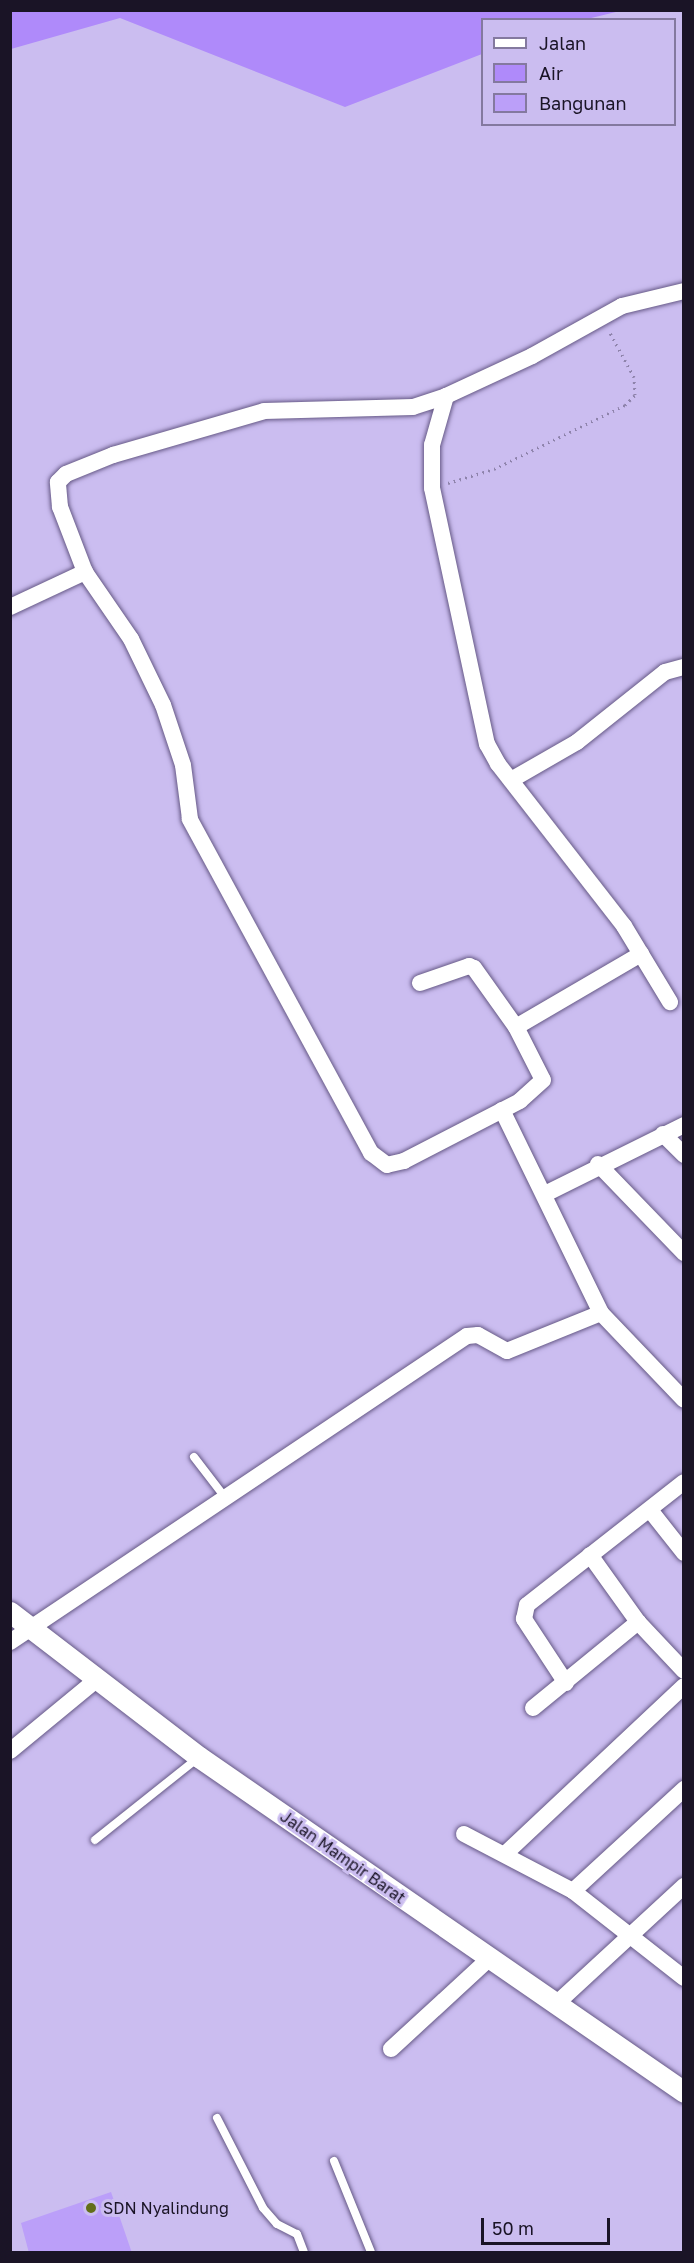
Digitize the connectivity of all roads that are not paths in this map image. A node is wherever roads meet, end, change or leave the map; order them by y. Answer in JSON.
{"nodes":[{"id":1,"x":684,"y":291,"type":"edge"},
{"id":2,"x":446,"y":396,"type":"junction"},
{"id":3,"x":85,"y":572,"type":"junction"},
{"id":4,"x":10,"y":607,"type":"edge"},
{"id":5,"x":684,"y":667,"type":"edge"},
{"id":6,"x":511,"y":780,"type":"junction"},
{"id":7,"x":641,"y":954,"type":"junction"},
{"id":8,"x":420,"y":983,"type":"dead end"},
{"id":9,"x":670,"y":1002,"type":"dead end"},
{"id":10,"x":516,"y":1027,"type":"junction"},
{"id":11,"x":502,"y":1110,"type":"junction"},
{"id":12,"x":684,"y":1125,"type":"edge"},
{"id":13,"x":663,"y":1134,"type":"junction"},
{"id":14,"x":684,"y":1155,"type":"edge"},
{"id":15,"x":598,"y":1164,"type":"junction"},
{"id":16,"x":545,"y":1194,"type":"junction"},
{"id":17,"x":684,"y":1253,"type":"edge"},
{"id":18,"x":601,"y":1313,"type":"junction"},
{"id":19,"x":684,"y":1400,"type":"edge"},
{"id":20,"x":195,"y":1457,"type":"dead end"},
{"id":21,"x":684,"y":1482,"type":"edge"},
{"id":22,"x":224,"y":1496,"type":"junction"},
{"id":23,"x":650,"y":1510,"type":"junction"},
{"id":24,"x":684,"y":1553,"type":"edge"},
{"id":25,"x":590,"y":1555,"type":"junction"},
{"id":26,"x":10,"y":1612,"type":"edge"},
{"id":27,"x":638,"y":1622,"type":"junction"},
{"id":28,"x":28,"y":1628,"type":"junction"},
{"id":29,"x":10,"y":1642,"type":"edge"},
{"id":30,"x":681,"y":1662,"type":"edge"},
{"id":31,"x":96,"y":1680,"type":"junction"},
{"id":32,"x":566,"y":1683,"type":"junction"},
{"id":33,"x":684,"y":1686,"type":"edge"},
{"id":34,"x":533,"y":1708,"type":"dead end"},
{"id":35,"x":10,"y":1751,"type":"edge"},
{"id":36,"x":200,"y":1757,"type":"junction"},
{"id":37,"x":684,"y":1789,"type":"edge"},
{"id":38,"x":464,"y":1834,"type":"dead end"},
{"id":39,"x":95,"y":1840,"type":"dead end"},
{"id":40,"x":505,"y":1854,"type":"junction"},
{"id":41,"x":684,"y":1886,"type":"edge"},
{"id":42,"x":573,"y":1891,"type":"junction"},
{"id":43,"x":630,"y":1934,"type":"junction"},
{"id":44,"x":489,"y":1959,"type":"junction"},
{"id":45,"x":684,"y":1978,"type":"edge"},
{"id":46,"x":555,"y":2005,"type":"junction"},
{"id":47,"x":391,"y":2049,"type":"dead end"},
{"id":48,"x":684,"y":2092,"type":"edge"},
{"id":49,"x":217,"y":2118,"type":"dead end"},
{"id":50,"x":334,"y":2160,"type":"dead end"},
{"id":51,"x":304,"y":2253,"type":"edge"},
{"id":52,"x":371,"y":2253,"type":"edge"}],
"edges":[{"from":1,"to":2,"type":"street"},
{"from":2,"to":3,"type":"street"},
{"from":2,"to":6,"type":"street"},
{"from":3,"to":4,"type":"street"},
{"from":3,"to":11,"type":"street"},
{"from":5,"to":6,"type":"street"},
{"from":6,"to":7,"type":"street"},
{"from":7,"to":9,"type":"street"},
{"from":7,"to":10,"type":"street"},
{"from":8,"to":10,"type":"street"},
{"from":10,"to":11,"type":"street"},
{"from":11,"to":16,"type":"street"},
{"from":12,"to":13,"type":"street"},
{"from":13,"to":14,"type":"street"},
{"from":13,"to":15,"type":"street"},
{"from":15,"to":16,"type":"street"},
{"from":15,"to":17,"type":"street"},
{"from":16,"to":18,"type":"street"},
{"from":18,"to":19,"type":"street"},
{"from":18,"to":22,"type":"street"},
{"from":20,"to":22,"type":"lane"},
{"from":21,"to":23,"type":"street"},
{"from":22,"to":28,"type":"street"},
{"from":23,"to":24,"type":"street"},
{"from":23,"to":25,"type":"street"},
{"from":25,"to":27,"type":"street"},
{"from":25,"to":32,"type":"street"},
{"from":26,"to":28,"type":"street","name":"Jalan Mampir Barat"},
{"from":27,"to":30,"type":"street"},
{"from":27,"to":32,"type":"street"},
{"from":28,"to":29,"type":"street"},
{"from":28,"to":31,"type":"street","name":"Jalan Mampir Barat"},
{"from":31,"to":35,"type":"street"},
{"from":31,"to":36,"type":"street","name":"Jalan Mampir Barat"},
{"from":32,"to":34,"type":"street"},
{"from":33,"to":40,"type":"street"},
{"from":36,"to":39,"type":"lane"},
{"from":36,"to":44,"type":"street","name":"Jalan Mampir Barat"},
{"from":37,"to":42,"type":"street"},
{"from":38,"to":40,"type":"street"},
{"from":40,"to":42,"type":"street"},
{"from":41,"to":43,"type":"street"},
{"from":42,"to":43,"type":"street"},
{"from":43,"to":45,"type":"street"},
{"from":43,"to":46,"type":"street"},
{"from":44,"to":46,"type":"street","name":"Jalan Mampir Barat"},
{"from":44,"to":47,"type":"street"},
{"from":46,"to":48,"type":"street","name":"Jalan Mampir Barat"},
{"from":49,"to":51,"type":"lane"},
{"from":50,"to":52,"type":"lane"}]}
